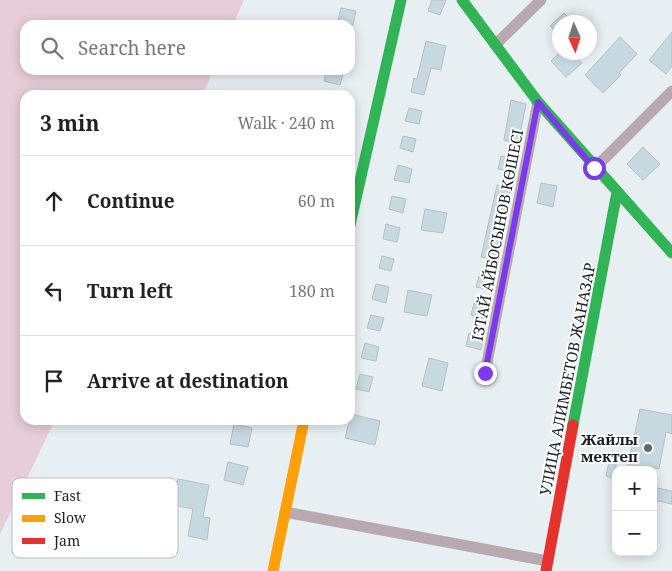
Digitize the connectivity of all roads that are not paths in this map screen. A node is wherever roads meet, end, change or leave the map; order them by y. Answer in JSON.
{"nodes":[{"id":1,"x":401,"y":0,"type":"edge"},
{"id":2,"x":462,"y":0,"type":"edge"},
{"id":3,"x":542,"y":0,"type":"edge"},
{"id":4,"x":495,"y":45,"type":"junction"},
{"id":5,"x":672,"y":91,"type":"edge"},
{"id":6,"x":538,"y":102,"type":"junction"},
{"id":7,"x":594,"y":168,"type":"junction"},
{"id":8,"x":617,"y":192,"type":"junction"},
{"id":9,"x":355,"y":203,"type":"edge"},
{"id":10,"x":672,"y":253,"type":"edge"},
{"id":11,"x":485,"y":373,"type":"dead end"},
{"id":12,"x":303,"y":425,"type":"edge"},
{"id":13,"x":285,"y":512,"type":"junction"},
{"id":14,"x":547,"y":566,"type":"edge"},
{"id":15,"x":274,"y":571,"type":"edge"}],
"edges":[{"from":1,"to":9,"type":"street"},
{"from":2,"to":4,"type":"street"},
{"from":3,"to":4,"type":"street"},
{"from":4,"to":6,"type":"street"},
{"from":5,"to":7,"type":"street"},
{"from":6,"to":7,"type":"street"},
{"from":6,"to":11,"type":"street","name":"ІЗТАЙ АЙБОСЫНОВ КӨШЕСІ"},
{"from":7,"to":8,"type":"street"},
{"from":8,"to":10,"type":"street"},
{"from":8,"to":14,"type":"street","name":"УЛИЦА АЛИМБЕТОВ ЖАНАЗАР"},
{"from":12,"to":13,"type":"street"},
{"from":13,"to":14,"type":"street"},
{"from":13,"to":15,"type":"street"}]}
